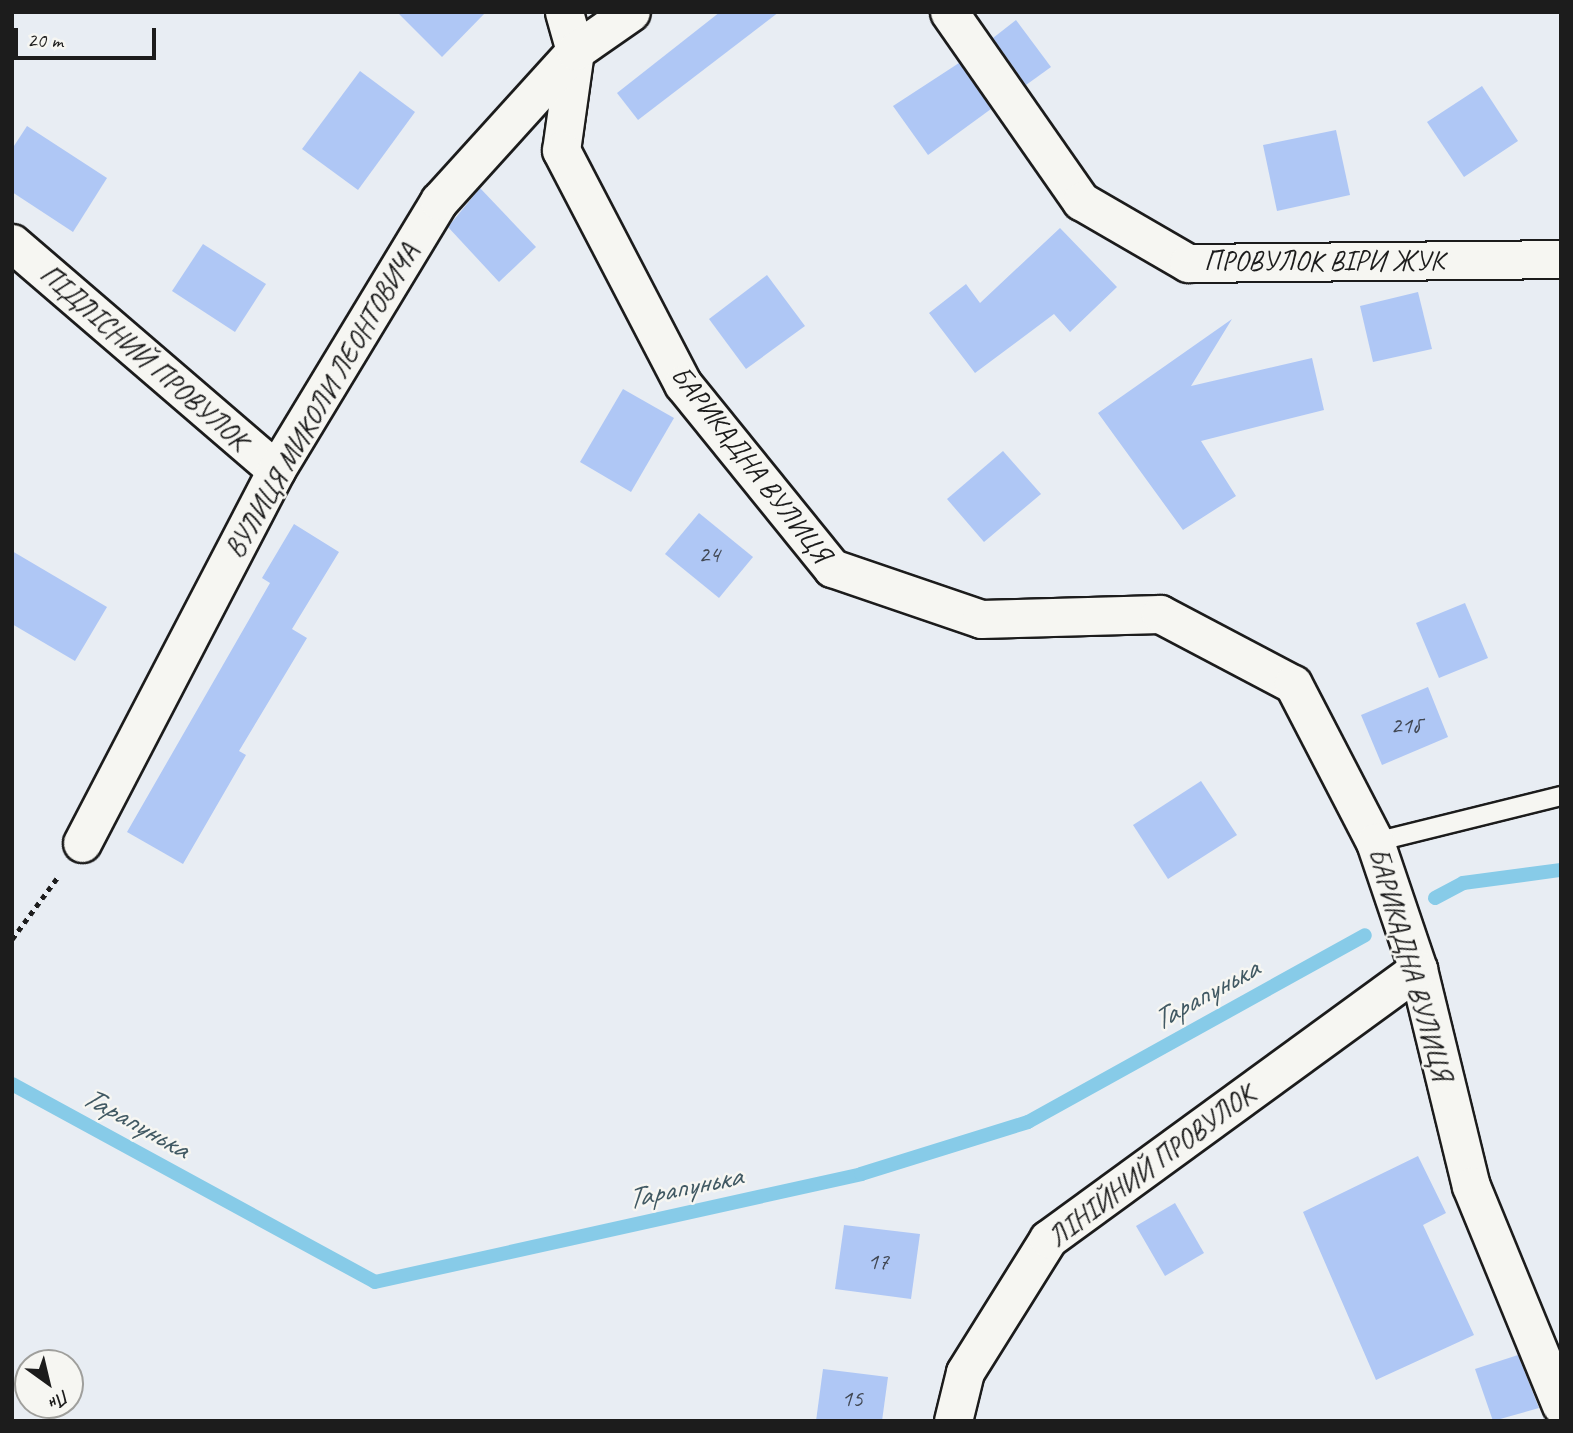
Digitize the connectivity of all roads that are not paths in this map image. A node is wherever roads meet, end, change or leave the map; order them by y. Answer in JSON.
{"nodes":[{"id":1,"x":564,"y":12,"type":"edge"},
{"id":2,"x":631,"y":12,"type":"edge"},
{"id":3,"x":949,"y":12,"type":"edge"},
{"id":4,"x":575,"y":51,"type":"junction"},
{"id":5,"x":12,"y":243,"type":"edge"},
{"id":6,"x":1561,"y":260,"type":"edge"},
{"id":7,"x":276,"y":470,"type":"junction"},
{"id":8,"x":1561,"y":796,"type":"edge"},
{"id":9,"x":1375,"y":842,"type":"junction"},
{"id":10,"x":82,"y":843,"type":"road end"},
{"id":11,"x":1418,"y":968,"type":"junction"},
{"id":12,"x":1561,"y":1405,"type":"edge"},
{"id":13,"x":953,"y":1421,"type":"edge"}],
"edges":[{"from":1,"to":4,"type":"street","name":"БАРИКАДНА ВУЛИЦЯ"},
{"from":2,"to":4,"type":"street","name":"ВУЛИЦЯ МИКОЛИ ЛЕОНТОВИЧА"},
{"from":3,"to":6,"type":"street","name":"ПРОВУЛОК ВІРИ ЖУК"},
{"from":4,"to":7,"type":"street","name":"ВУЛИЦЯ МИКОЛИ ЛЕОНТОВИЧА"},
{"from":4,"to":9,"type":"street","name":"БАРИКАДНА ВУЛИЦЯ"},
{"from":5,"to":7,"type":"street","name":"ПІДЛІСНИЙ ПРОВУЛОК"},
{"from":7,"to":10,"type":"street","name":"ВУЛИЦЯ МИКОЛИ ЛЕОНТОВИЧА"},
{"from":8,"to":9,"type":"lane"},
{"from":9,"to":11,"type":"street","name":"БАРИКАДНА ВУЛИЦЯ"},
{"from":11,"to":12,"type":"street","name":"БАРИКАДНА ВУЛИЦЯ"},
{"from":11,"to":13,"type":"street","name":"ЛІНІЙНИЙ ПРОВУЛОК"}]}
